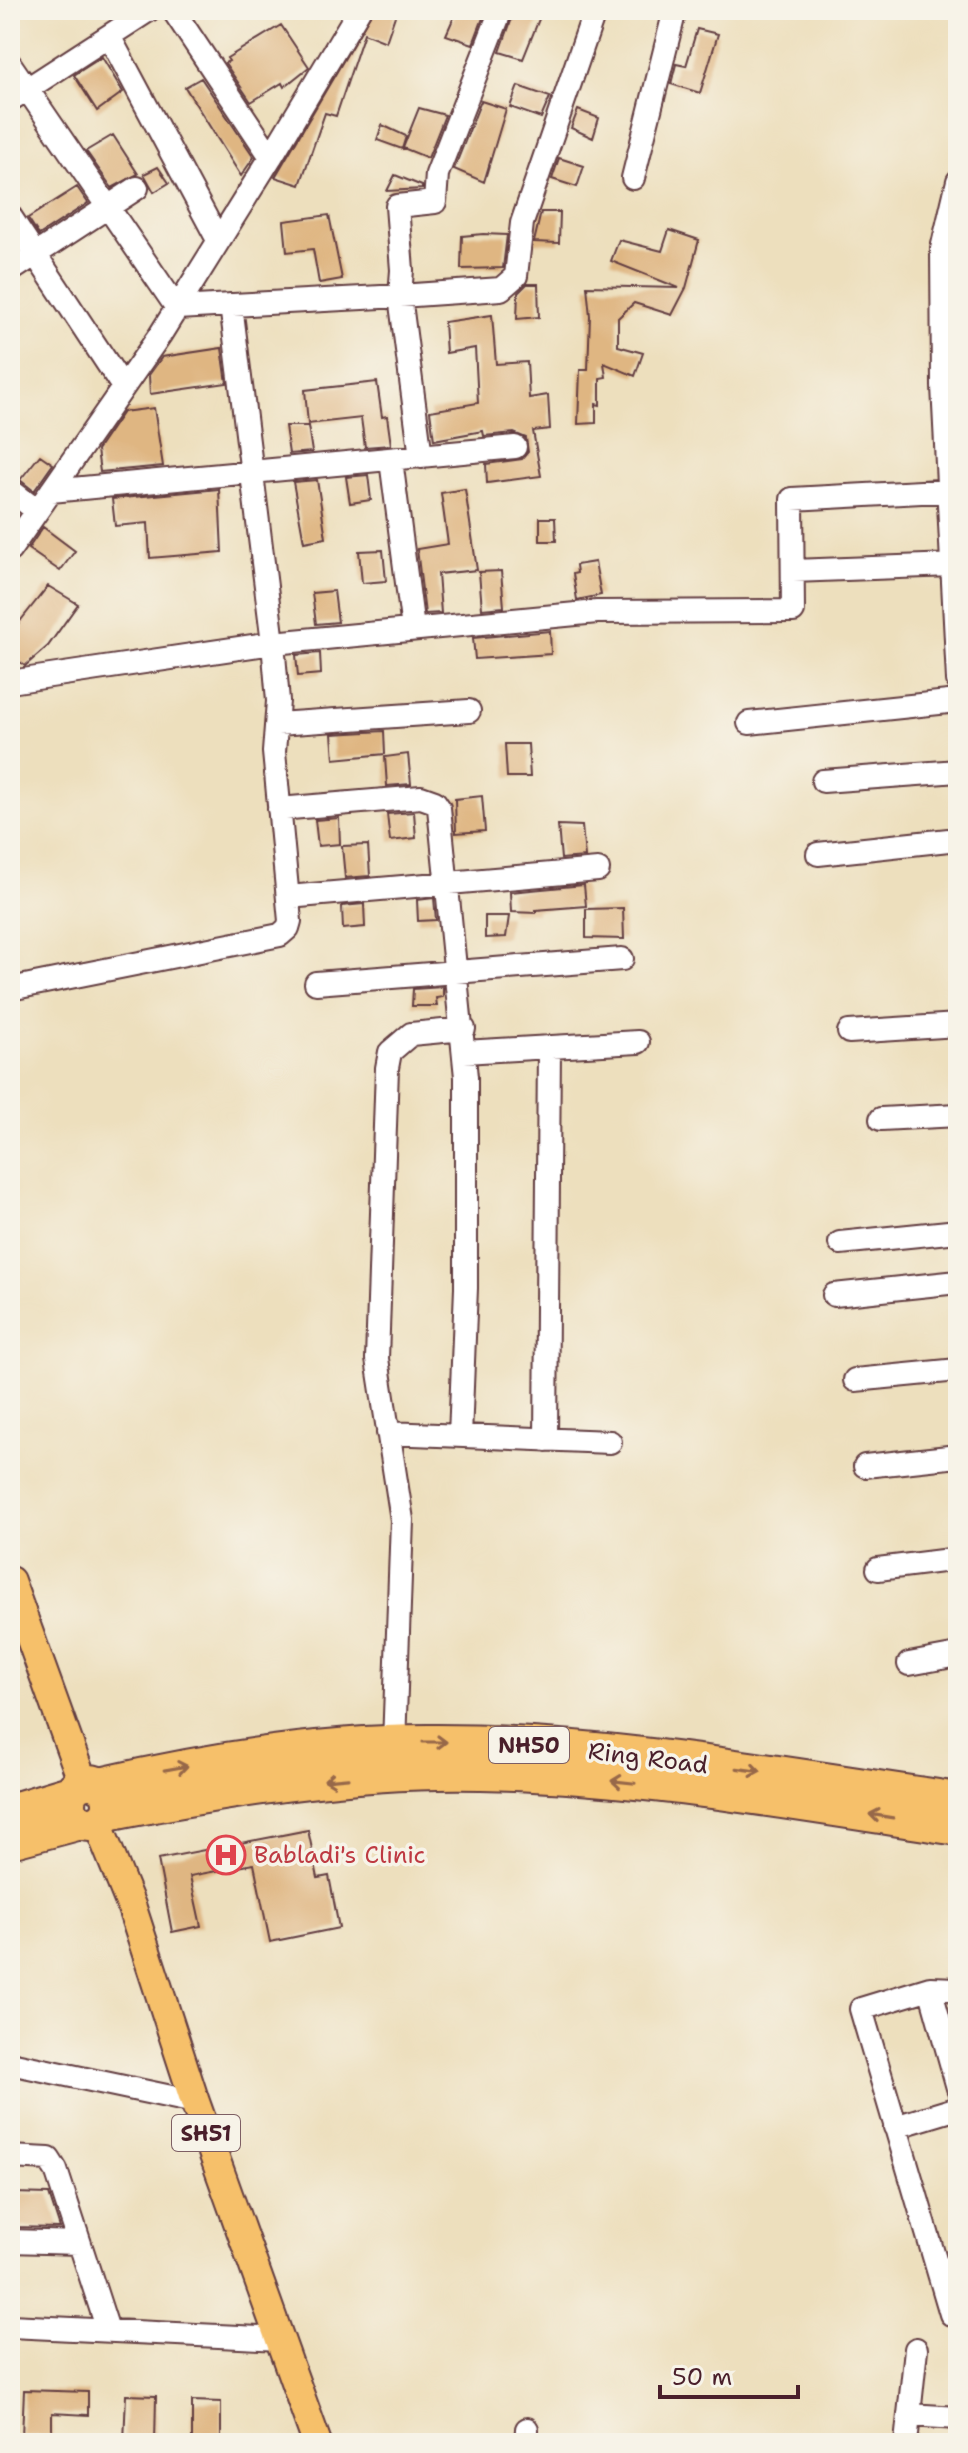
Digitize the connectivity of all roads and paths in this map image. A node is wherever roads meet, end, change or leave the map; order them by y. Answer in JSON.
{"nodes":[{"id":1,"x":149,"y":10,"type":"edge"},
{"id":2,"x":173,"y":10,"type":"edge"},
{"id":3,"x":359,"y":10,"type":"edge"},
{"id":4,"x":501,"y":10,"type":"edge"},
{"id":5,"x":595,"y":10,"type":"edge"},
{"id":6,"x":675,"y":10,"type":"edge"},
{"id":7,"x":109,"y":36,"type":"junction"},
{"id":8,"x":10,"y":64,"type":"edge"},
{"id":9,"x":18,"y":95,"type":"edge"},
{"id":10,"x":271,"y":157,"type":"junction"},
{"id":11,"x":633,"y":178,"type":"dead end"},
{"id":12,"x":958,"y":181,"type":"edge"},
{"id":13,"x":137,"y":188,"type":"dead end"},
{"id":14,"x":108,"y":207,"type":"junction"},
{"id":15,"x":10,"y":216,"type":"edge"},
{"id":16,"x":217,"y":238,"type":"junction"},
{"id":17,"x":36,"y":255,"type":"junction"},
{"id":18,"x":10,"y":271,"type":"edge"},
{"id":19,"x":400,"y":296,"type":"junction"},
{"id":20,"x":231,"y":305,"type":"junction"},
{"id":21,"x":177,"y":308,"type":"junction"},
{"id":22,"x":123,"y":387,"type":"junction"},
{"id":23,"x":952,"y":437,"type":"edge"},
{"id":24,"x":515,"y":447,"type":"dead end"},
{"id":25,"x":421,"y":457,"type":"junction"},
{"id":26,"x":391,"y":460,"type":"junction"},
{"id":27,"x":252,"y":474,"type":"junction"},
{"id":28,"x":10,"y":490,"type":"edge"},
{"id":29,"x":953,"y":490,"type":"edge"},
{"id":30,"x":51,"y":491,"type":"junction"},
{"id":31,"x":37,"y":511,"type":"junction"},
{"id":32,"x":10,"y":550,"type":"edge"},
{"id":33,"x":954,"y":557,"type":"edge"},
{"id":34,"x":793,"y":571,"type":"junction"},
{"id":35,"x":957,"y":621,"type":"edge"},
{"id":36,"x":413,"y":629,"type":"junction"},
{"id":37,"x":273,"y":643,"type":"junction"},
{"id":38,"x":958,"y":680,"type":"edge"},
{"id":39,"x":10,"y":682,"type":"edge"},
{"id":40,"x":958,"y":701,"type":"edge"},
{"id":41,"x":469,"y":711,"type":"dead end"},
{"id":42,"x":749,"y":723,"type":"dead end"},
{"id":43,"x":277,"y":724,"type":"junction"},
{"id":44,"x":958,"y":771,"type":"edge"},
{"id":45,"x":823,"y":781,"type":"dead end"},
{"id":46,"x":279,"y":809,"type":"junction"},
{"id":47,"x":958,"y":839,"type":"edge"},
{"id":48,"x":818,"y":854,"type":"dead end"},
{"id":49,"x":598,"y":870,"type":"dead end"},
{"id":50,"x":444,"y":883,"type":"junction"},
{"id":51,"x":288,"y":897,"type":"junction"},
{"id":52,"x":622,"y":959,"type":"dead end"},
{"id":53,"x":456,"y":971,"type":"junction"},
{"id":54,"x":316,"y":983,"type":"dead end"},
{"id":55,"x":10,"y":989,"type":"edge"},
{"id":56,"x":958,"y":1025,"type":"edge"},
{"id":57,"x":464,"y":1029,"type":"junction"},
{"id":58,"x":849,"y":1032,"type":"dead end"},
{"id":59,"x":638,"y":1042,"type":"dead end"},
{"id":60,"x":549,"y":1047,"type":"junction"},
{"id":61,"x":464,"y":1052,"type":"junction"},
{"id":62,"x":958,"y":1115,"type":"edge"},
{"id":63,"x":881,"y":1119,"type":"dead end"},
{"id":64,"x":958,"y":1231,"type":"edge"},
{"id":65,"x":840,"y":1243,"type":"dead end"},
{"id":66,"x":958,"y":1282,"type":"edge"},
{"id":67,"x":834,"y":1295,"type":"dead end"},
{"id":68,"x":958,"y":1370,"type":"edge"},
{"id":69,"x":855,"y":1380,"type":"dead end"},
{"id":70,"x":388,"y":1433,"type":"junction"},
{"id":71,"x":460,"y":1436,"type":"junction"},
{"id":72,"x":546,"y":1440,"type":"junction"},
{"id":73,"x":610,"y":1442,"type":"dead end"},
{"id":74,"x":958,"y":1456,"type":"edge"},
{"id":75,"x":865,"y":1466,"type":"dead end"},
{"id":76,"x":958,"y":1559,"type":"edge"},
{"id":77,"x":878,"y":1569,"type":"dead end"},
{"id":78,"x":10,"y":1581,"type":"edge"},
{"id":79,"x":958,"y":1655,"type":"edge"},
{"id":80,"x":909,"y":1664,"type":"dead end"},
{"id":81,"x":394,"y":1744,"type":"junction"},
{"id":82,"x":958,"y":1800,"type":"edge"},
{"id":83,"x":90,"y":1803,"type":"junction"},
{"id":84,"x":10,"y":1811,"type":"edge"},
{"id":85,"x":958,"y":1828,"type":"edge"},
{"id":86,"x":10,"y":1841,"type":"edge"},
{"id":87,"x":930,"y":1988,"type":"junction"},
{"id":88,"x":958,"y":1989,"type":"edge"},
{"id":89,"x":10,"y":2063,"type":"edge"},
{"id":90,"x":958,"y":2088,"type":"edge"},
{"id":91,"x":195,"y":2102,"type":"junction"},
{"id":92,"x":958,"y":2108,"type":"edge"},
{"id":93,"x":895,"y":2127,"type":"junction"},
{"id":94,"x":10,"y":2157,"type":"edge"},
{"id":95,"x":10,"y":2241,"type":"edge"},
{"id":96,"x":79,"y":2243,"type":"junction"},
{"id":97,"x":951,"y":2314,"type":"dead end"},
{"id":98,"x":10,"y":2326,"type":"edge"},
{"id":99,"x":108,"y":2330,"type":"junction"},
{"id":100,"x":280,"y":2339,"type":"junction"},
{"id":101,"x":916,"y":2349,"type":"dead end"},
{"id":102,"x":909,"y":2415,"type":"junction"},
{"id":103,"x":958,"y":2418,"type":"edge"},
{"id":104,"x":317,"y":2443,"type":"edge"},
{"id":105,"x":906,"y":2443,"type":"edge"}],
"edges":[{"from":1,"to":7,"type":"street"},
{"from":2,"to":10,"type":"street"},
{"from":3,"to":10,"type":"street"},
{"from":4,"to":19,"type":"street"},
{"from":5,"to":19,"type":"street"},
{"from":6,"to":11,"type":"street"},
{"from":7,"to":9,"type":"street"},
{"from":7,"to":16,"type":"street"},
{"from":8,"to":9,"type":"street"},
{"from":9,"to":14,"type":"street"},
{"from":10,"to":16,"type":"street"},
{"from":12,"to":23,"type":"street"},
{"from":13,"to":14,"type":"street"},
{"from":14,"to":17,"type":"street"},
{"from":14,"to":21,"type":"street"},
{"from":15,"to":17,"type":"street"},
{"from":16,"to":21,"type":"street"},
{"from":17,"to":18,"type":"street"},
{"from":17,"to":22,"type":"street"},
{"from":19,"to":20,"type":"street"},
{"from":19,"to":25,"type":"street"},
{"from":20,"to":21,"type":"street"},
{"from":20,"to":27,"type":"street"},
{"from":21,"to":22,"type":"street"},
{"from":22,"to":30,"type":"street"},
{"from":23,"to":29,"type":"street"},
{"from":24,"to":25,"type":"street"},
{"from":25,"to":26,"type":"street"},
{"from":26,"to":27,"type":"street"},
{"from":26,"to":36,"type":"street"},
{"from":27,"to":30,"type":"street"},
{"from":27,"to":37,"type":"street"},
{"from":28,"to":31,"type":"street"},
{"from":29,"to":33,"type":"street"},
{"from":29,"to":34,"type":"street"},
{"from":30,"to":31,"type":"street"},
{"from":31,"to":32,"type":"street"},
{"from":33,"to":34,"type":"street"},
{"from":33,"to":35,"type":"street"},
{"from":34,"to":36,"type":"street"},
{"from":35,"to":38,"type":"street"},
{"from":36,"to":37,"type":"street"},
{"from":37,"to":39,"type":"street"},
{"from":37,"to":43,"type":"street"},
{"from":40,"to":42,"type":"street"},
{"from":41,"to":43,"type":"street"},
{"from":43,"to":46,"type":"street"},
{"from":44,"to":45,"type":"street"},
{"from":46,"to":50,"type":"street"},
{"from":46,"to":51,"type":"street"},
{"from":47,"to":48,"type":"street"},
{"from":49,"to":50,"type":"street"},
{"from":50,"to":51,"type":"street"},
{"from":50,"to":53,"type":"street"},
{"from":51,"to":55,"type":"street"},
{"from":52,"to":53,"type":"street"},
{"from":53,"to":54,"type":"street"},
{"from":53,"to":57,"type":"street"},
{"from":56,"to":58,"type":"street"},
{"from":57,"to":61,"type":"street"},
{"from":57,"to":70,"type":"street"},
{"from":59,"to":60,"type":"street"},
{"from":60,"to":61,"type":"street"},
{"from":60,"to":72,"type":"street"},
{"from":61,"to":71,"type":"street"},
{"from":62,"to":63,"type":"street"},
{"from":64,"to":65,"type":"street"},
{"from":66,"to":67,"type":"street"},
{"from":68,"to":69,"type":"street"},
{"from":70,"to":71,"type":"street"},
{"from":70,"to":81,"type":"street"},
{"from":71,"to":72,"type":"street"},
{"from":72,"to":73,"type":"street"},
{"from":74,"to":75,"type":"street"},
{"from":76,"to":77,"type":"street"},
{"from":78,"to":83,"type":"main road","number":"SH51"},
{"from":79,"to":80,"type":"street"},
{"from":81,"to":82,"type":"highway","name":"Ring Road","number":"NH50","one_way":true},
{"from":83,"to":81,"type":"highway","name":"Ring Road","number":"NH50","one_way":true},
{"from":83,"to":84,"type":"highway","name":"Ring Road","number":"NH50"},
{"from":85,"to":83,"type":"highway","name":"Ring Road","number":"NH50","one_way":true},
{"from":83,"to":86,"type":"highway","name":"Ring Road","number":"NH50"},
{"from":83,"to":91,"type":"main road","number":"SH51"},
{"from":87,"to":88,"type":"street"},
{"from":87,"to":90,"type":"street"},
{"from":87,"to":93,"type":"street"},
{"from":89,"to":91,"type":"street"},
{"from":91,"to":100,"type":"main road","number":"SH51"},
{"from":92,"to":93,"type":"street"},
{"from":93,"to":97,"type":"street"},
{"from":94,"to":96,"type":"street"},
{"from":95,"to":96,"type":"street"},
{"from":96,"to":99,"type":"street"},
{"from":98,"to":99,"type":"street"},
{"from":99,"to":100,"type":"street"},
{"from":100,"to":104,"type":"main road","number":"SH51"},
{"from":101,"to":102,"type":"street"},
{"from":102,"to":103,"type":"street"},
{"from":102,"to":105,"type":"street"}]}
